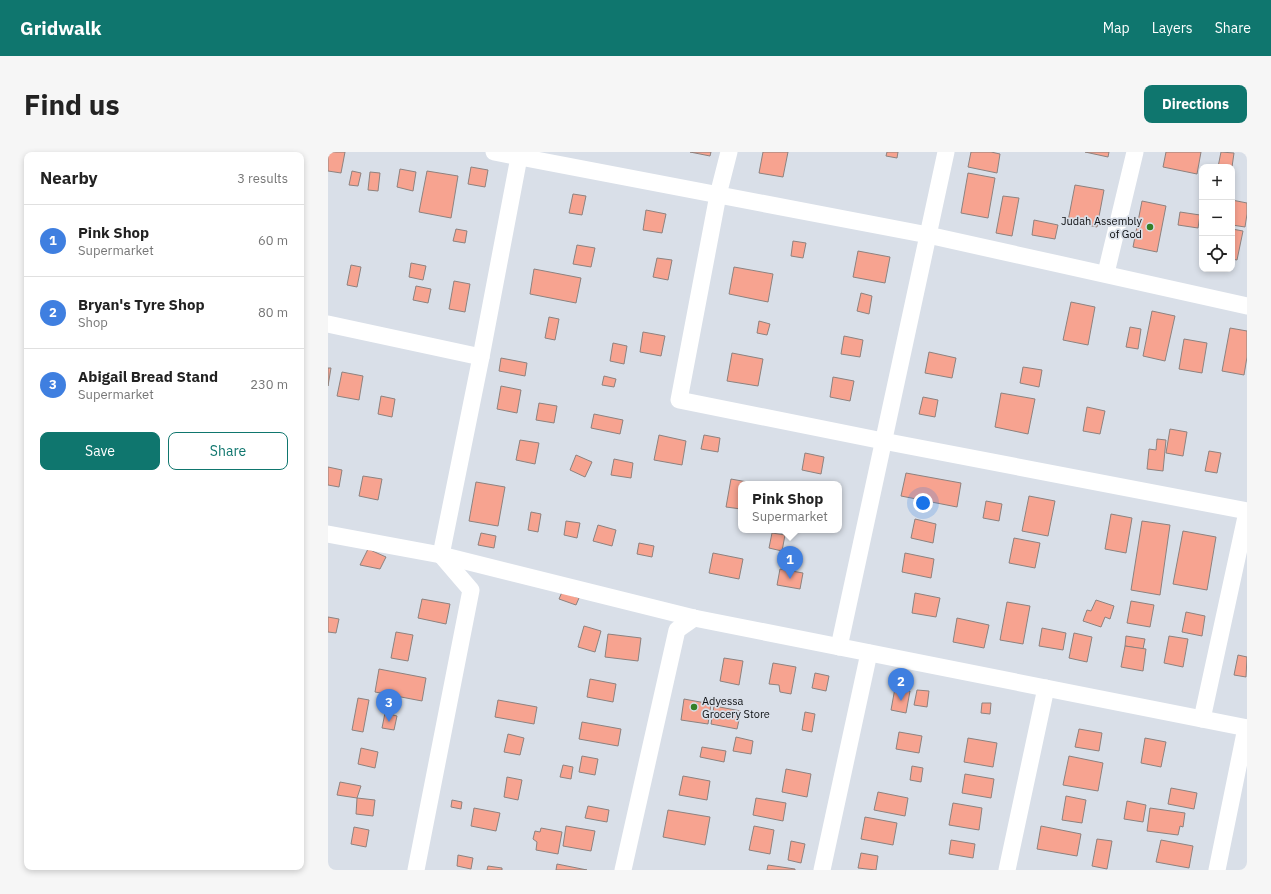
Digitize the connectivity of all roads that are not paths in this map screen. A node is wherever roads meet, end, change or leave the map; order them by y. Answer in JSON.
{"nodes":[{"id":1,"x":494,"y":152,"type":"edge"},
{"id":2,"x":729,"y":152,"type":"edge"},
{"id":3,"x":946,"y":152,"type":"edge"},
{"id":4,"x":1135,"y":152,"type":"edge"},
{"id":5,"x":519,"y":154,"type":"edge"},
{"id":6,"x":718,"y":195,"type":"junction"},
{"id":7,"x":928,"y":235,"type":"junction"},
{"id":8,"x":1106,"y":273,"type":"junction"},
{"id":9,"x":1247,"y":306,"type":"edge"},
{"id":10,"x":328,"y":324,"type":"edge"},
{"id":11,"x":481,"y":357,"type":"junction"},
{"id":12,"x":883,"y":441,"type":"junction"},
{"id":13,"x":1247,"y":512,"type":"edge"},
{"id":14,"x":328,"y":534,"type":"edge"},
{"id":15,"x":441,"y":555,"type":"junction"},
{"id":16,"x":694,"y":618,"type":"junction"},
{"id":17,"x":839,"y":647,"type":"junction"},
{"id":18,"x":869,"y":653,"type":"junction"},
{"id":19,"x":1046,"y":688,"type":"junction"},
{"id":20,"x":1202,"y":719,"type":"junction"},
{"id":21,"x":1247,"y":728,"type":"edge"},
{"id":22,"x":416,"y":870,"type":"edge"},
{"id":23,"x":623,"y":870,"type":"edge"},
{"id":24,"x":822,"y":870,"type":"edge"},
{"id":25,"x":1007,"y":870,"type":"edge"},
{"id":26,"x":1217,"y":870,"type":"edge"}],
"edges":[{"from":1,"to":5,"type":"street"},
{"from":2,"to":6,"type":"street"},
{"from":3,"to":7,"type":"street"},
{"from":4,"to":8,"type":"street"},
{"from":5,"to":6,"type":"street"},
{"from":5,"to":11,"type":"street"},
{"from":6,"to":7,"type":"street"},
{"from":6,"to":12,"type":"street"},
{"from":7,"to":8,"type":"street"},
{"from":7,"to":12,"type":"street"},
{"from":8,"to":9,"type":"street"},
{"from":10,"to":11,"type":"street"},
{"from":11,"to":15,"type":"street"},
{"from":12,"to":13,"type":"street"},
{"from":12,"to":17,"type":"street"},
{"from":13,"to":20,"type":"street"},
{"from":14,"to":15,"type":"street"},
{"from":15,"to":16,"type":"street"},
{"from":15,"to":22,"type":"street"},
{"from":16,"to":17,"type":"street"},
{"from":16,"to":23,"type":"street"},
{"from":17,"to":18,"type":"street"},
{"from":18,"to":19,"type":"street"},
{"from":18,"to":24,"type":"street"},
{"from":19,"to":20,"type":"street"},
{"from":19,"to":25,"type":"street"},
{"from":20,"to":21,"type":"street"},
{"from":21,"to":26,"type":"street"}]}
